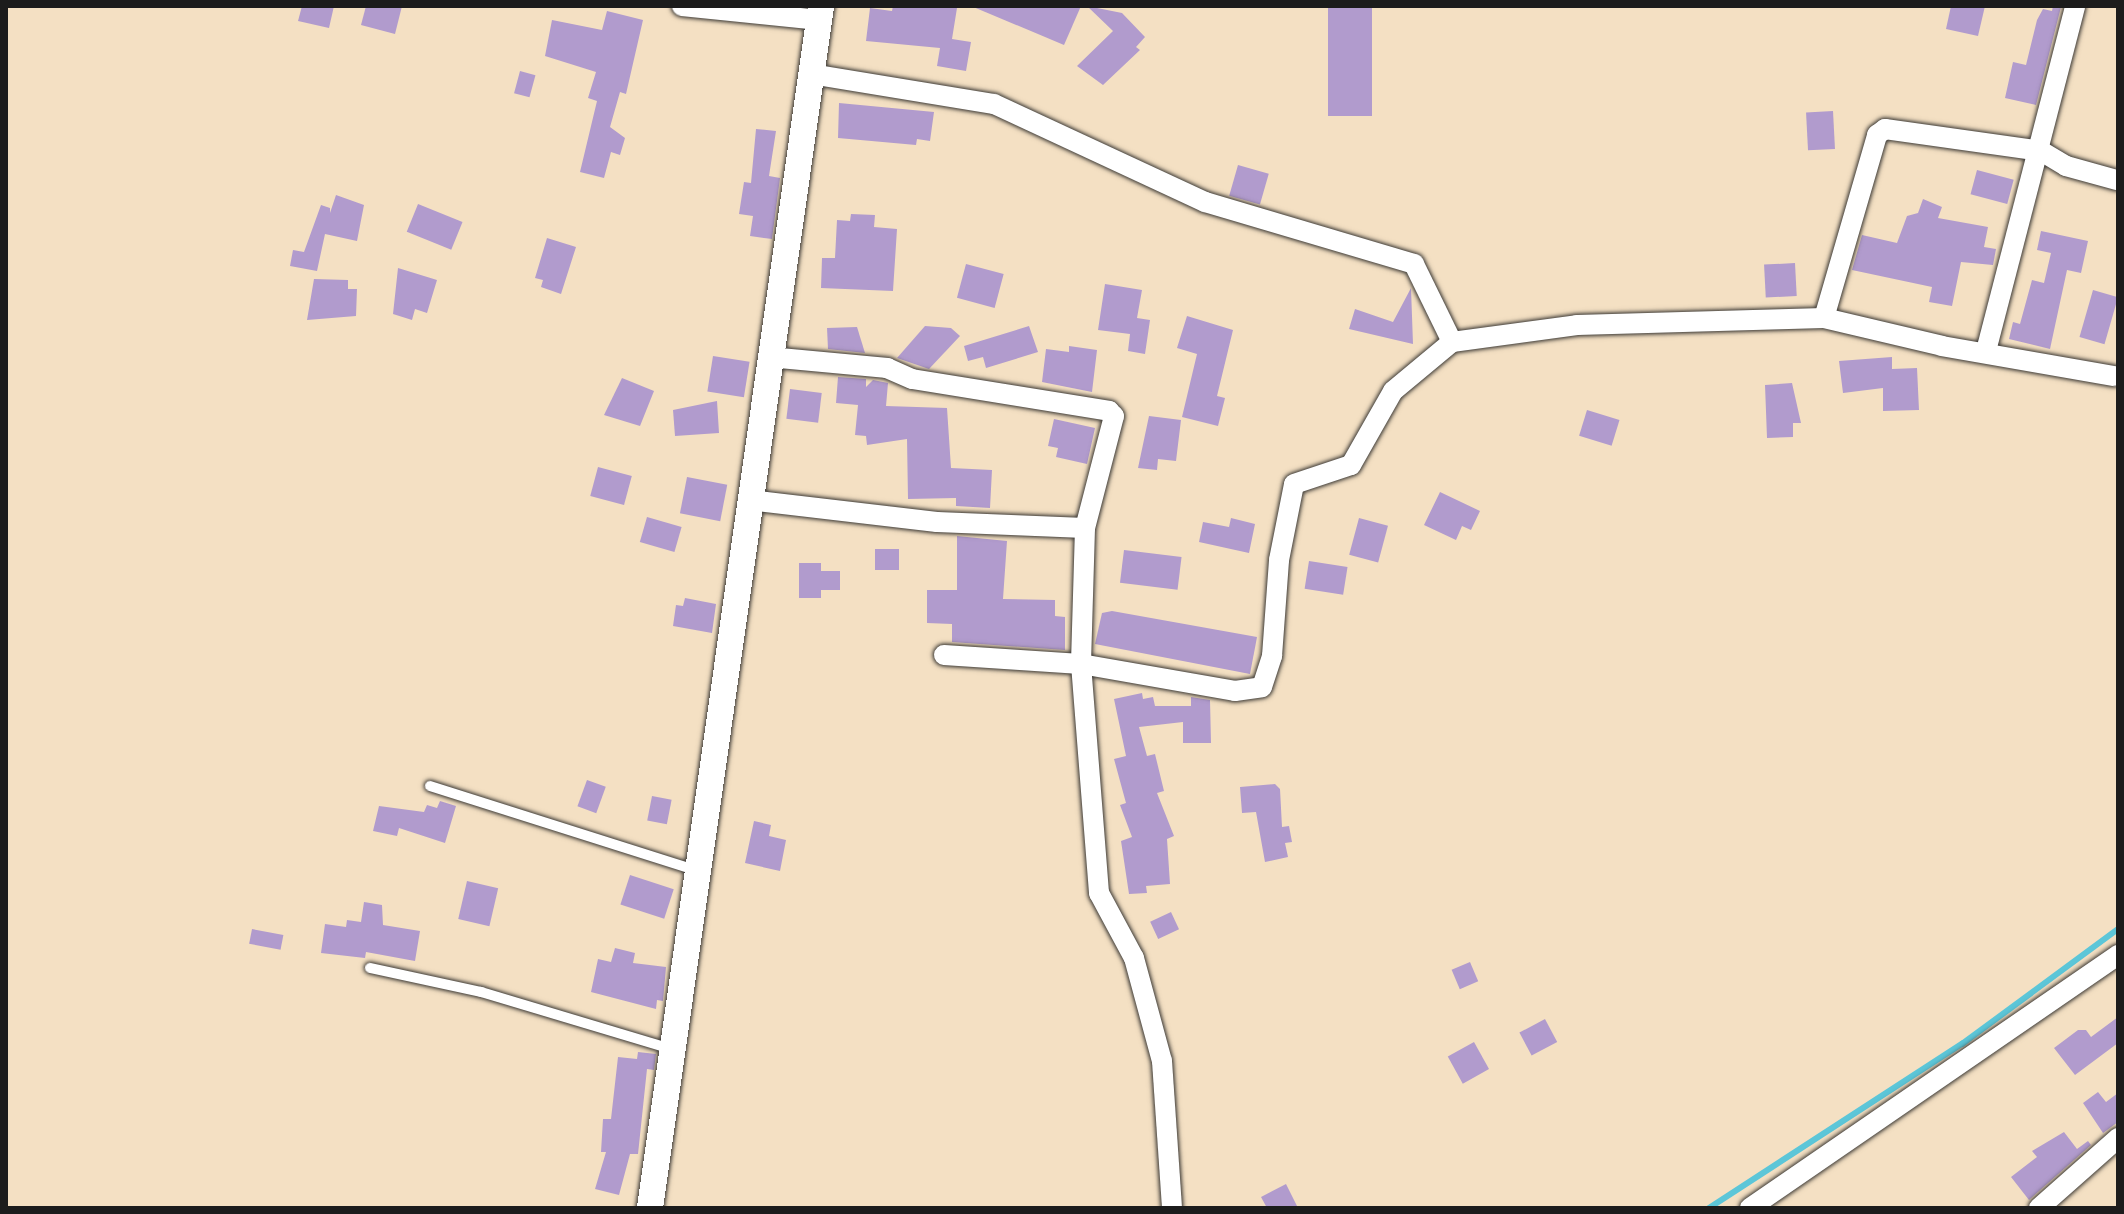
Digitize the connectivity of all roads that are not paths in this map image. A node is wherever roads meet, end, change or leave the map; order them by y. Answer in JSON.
{"nodes":[{"id":1,"x":682,"y":6,"type":"edge"},
{"id":2,"x":2075,"y":6,"type":"edge"},
{"id":3,"x":820,"y":13,"type":"edge"},
{"id":4,"x":811,"y":74,"type":"junction"},
{"id":5,"x":2041,"y":151,"type":"junction"},
{"id":6,"x":2117,"y":180,"type":"edge"},
{"id":7,"x":1824,"y":318,"type":"junction"},
{"id":8,"x":1452,"y":342,"type":"junction"},
{"id":9,"x":1986,"y":351,"type":"junction"},
{"id":10,"x":769,"y":357,"type":"junction"},
{"id":11,"x":2114,"y":376,"type":"dead end"},
{"id":12,"x":749,"y":500,"type":"junction"},
{"id":13,"x":1085,"y":528,"type":"junction"},
{"id":14,"x":944,"y":655,"type":"dead end"},
{"id":15,"x":1081,"y":664,"type":"junction"},
{"id":16,"x":430,"y":786,"type":"dead end"},
{"id":17,"x":695,"y":870,"type":"junction"},
{"id":18,"x":2118,"y":955,"type":"edge"},
{"id":19,"x":370,"y":968,"type":"dead end"},
{"id":20,"x":671,"y":1049,"type":"junction"},
{"id":21,"x":2118,"y":1138,"type":"edge"},
{"id":22,"x":650,"y":1208,"type":"edge"},
{"id":23,"x":1172,"y":1208,"type":"edge"},
{"id":24,"x":1750,"y":1208,"type":"edge"},
{"id":25,"x":2039,"y":1208,"type":"edge"}],
"edges":[{"from":1,"to":3,"type":"street"},
{"from":2,"to":5,"type":"street"},
{"from":3,"to":4,"type":"street"},
{"from":4,"to":8,"type":"street"},
{"from":4,"to":10,"type":"street"},
{"from":5,"to":6,"type":"street"},
{"from":5,"to":7,"type":"street"},
{"from":5,"to":9,"type":"street"},
{"from":7,"to":8,"type":"street"},
{"from":7,"to":9,"type":"street"},
{"from":8,"to":15,"type":"street"},
{"from":9,"to":11,"type":"street"},
{"from":10,"to":12,"type":"street"},
{"from":10,"to":13,"type":"street"},
{"from":12,"to":13,"type":"street"},
{"from":12,"to":17,"type":"street"},
{"from":13,"to":15,"type":"street"},
{"from":14,"to":15,"type":"street"},
{"from":15,"to":23,"type":"street"},
{"from":16,"to":17,"type":"lane"},
{"from":17,"to":20,"type":"street"},
{"from":18,"to":24,"type":"street"},
{"from":19,"to":20,"type":"lane"},
{"from":20,"to":22,"type":"street"},
{"from":21,"to":25,"type":"street"}]}
